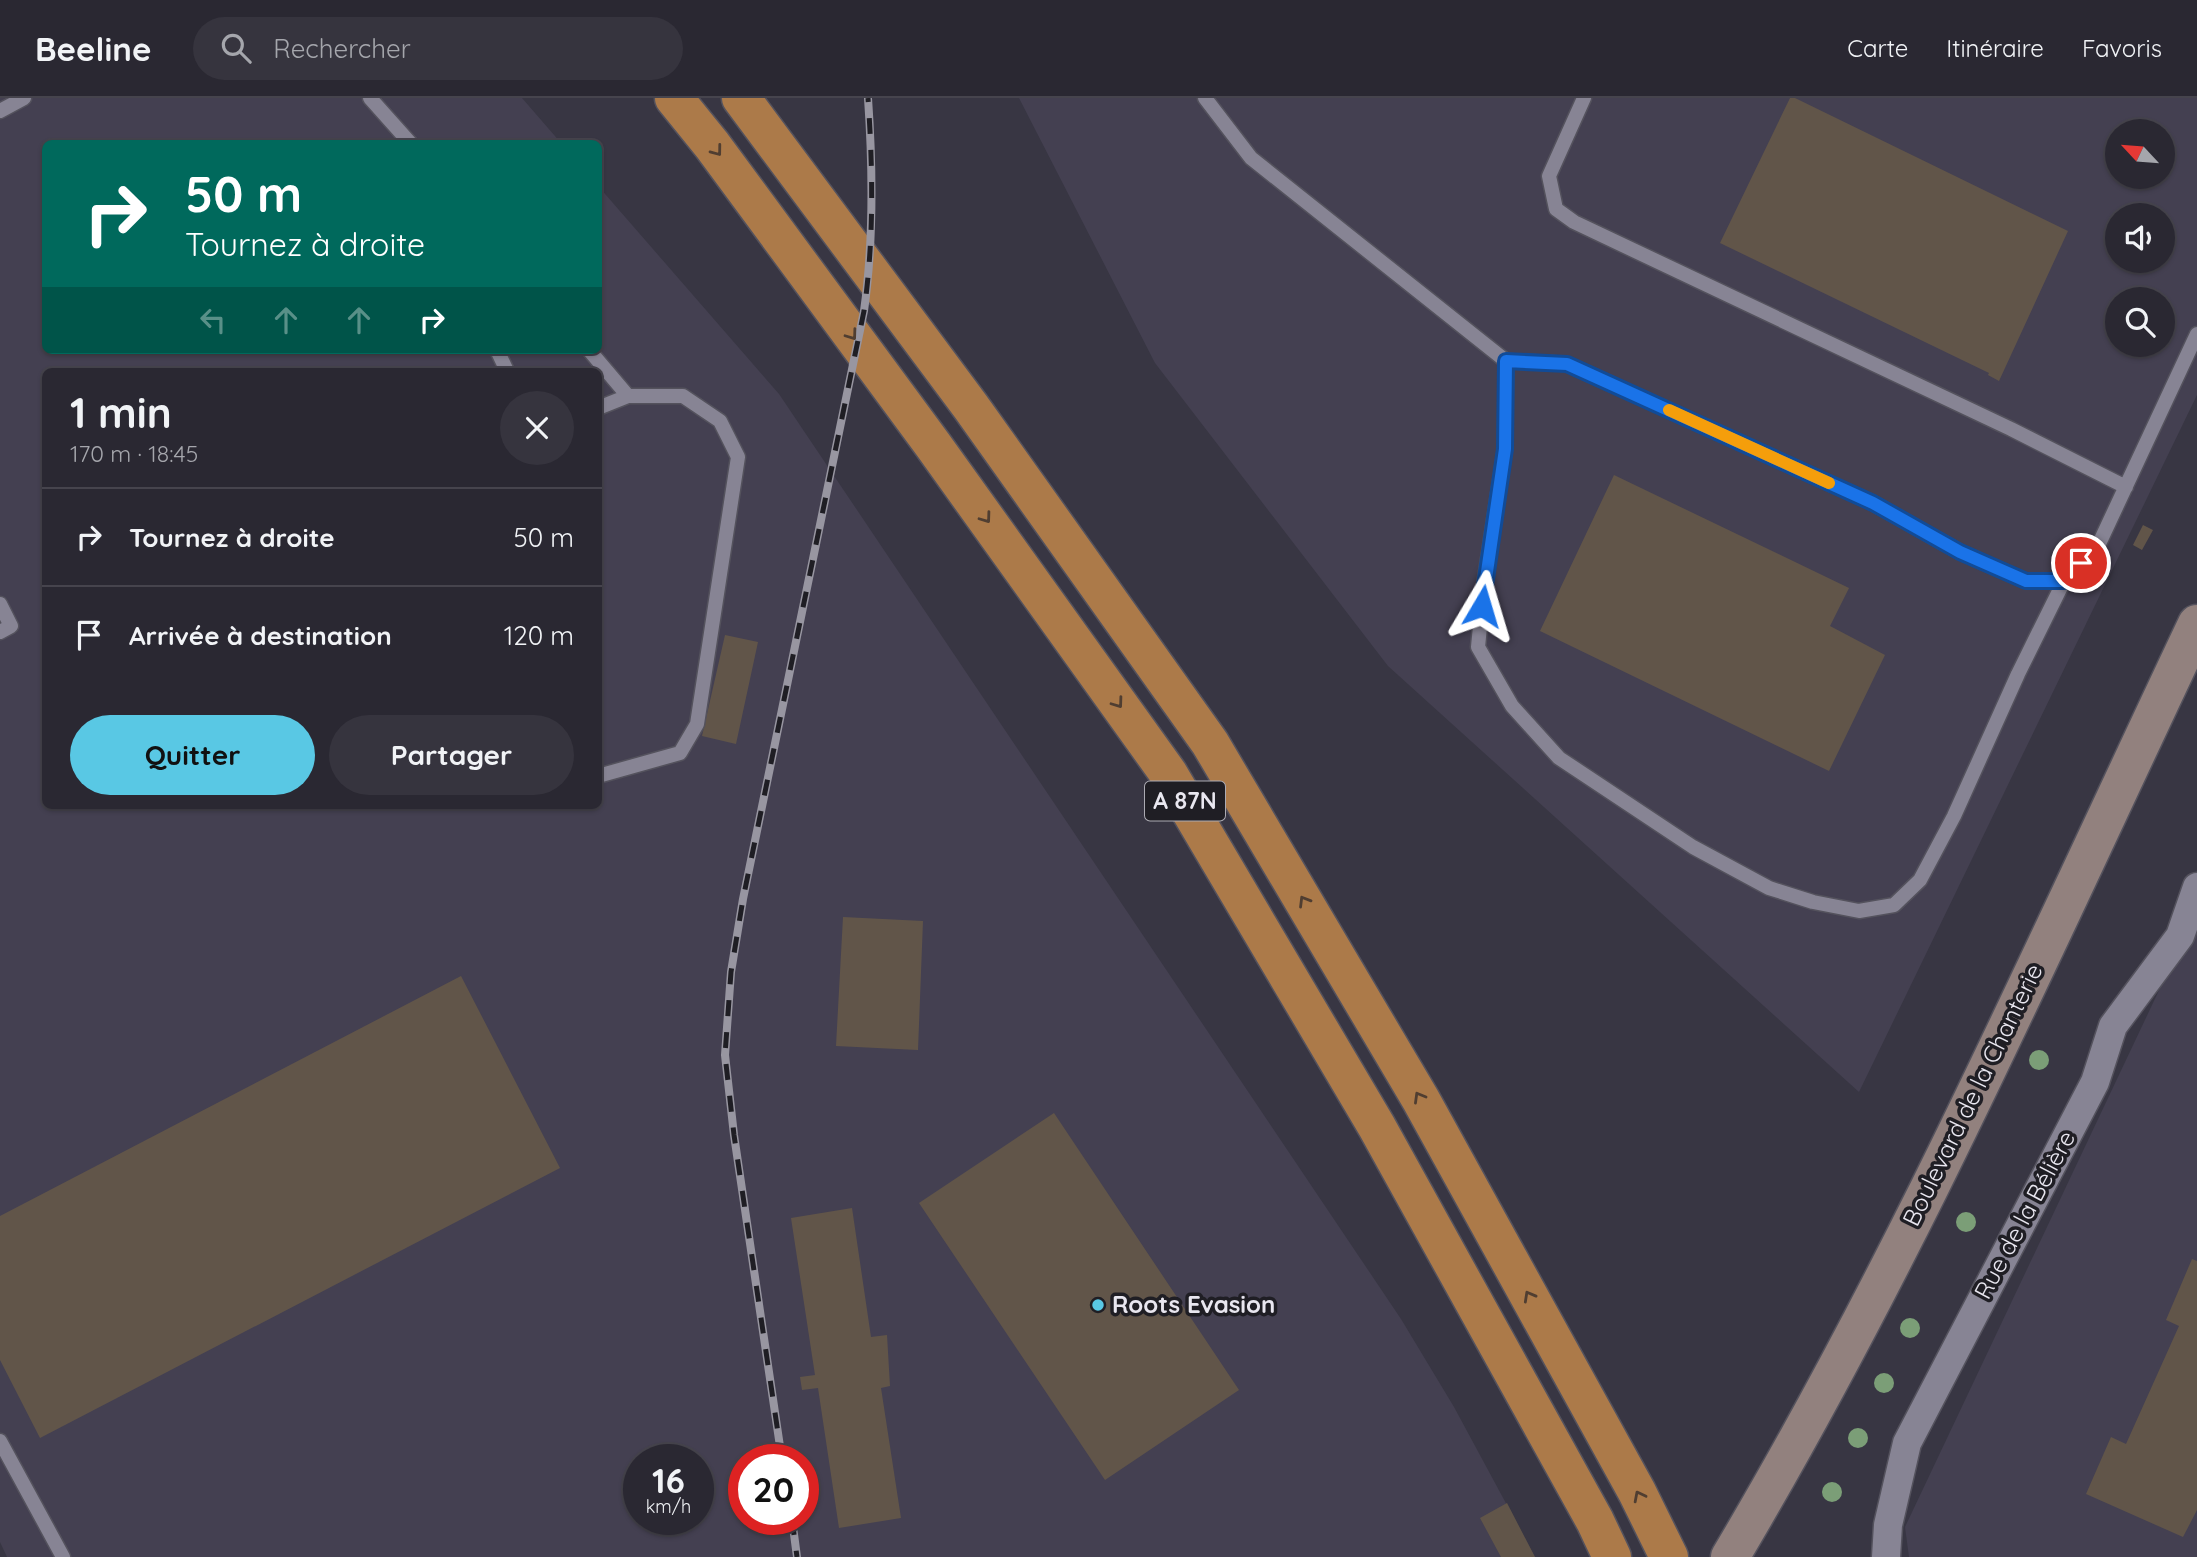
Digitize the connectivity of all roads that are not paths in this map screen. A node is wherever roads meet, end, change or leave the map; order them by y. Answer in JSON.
{"nodes":[{"id":1,"x":24,"y":98,"type":"edge"},
{"id":2,"x":370,"y":98,"type":"edge"},
{"id":3,"x":674,"y":98,"type":"edge"},
{"id":4,"x":740,"y":98,"type":"edge"},
{"id":5,"x":1205,"y":98,"type":"edge"},
{"id":6,"x":1584,"y":98,"type":"edge"},
{"id":7,"x":0,"y":111,"type":"edge"},
{"id":8,"x":390,"y":121,"type":"junction"},
{"id":9,"x":397,"y":140,"type":"edge"},
{"id":10,"x":407,"y":140,"type":"edge"},
{"id":11,"x":2197,"y":334,"type":"edge"},
{"id":12,"x":592,"y":354,"type":"edge"},
{"id":13,"x":1506,"y":361,"type":"junction"},
{"id":14,"x":628,"y":396,"type":"junction"},
{"id":15,"x":602,"y":406,"type":"edge"},
{"id":16,"x":2126,"y":487,"type":"junction"},
{"id":17,"x":2064,"y":581,"type":"junction"},
{"id":18,"x":0,"y":604,"type":"edge"},
{"id":19,"x":2197,"y":624,"type":"edge"},
{"id":20,"x":0,"y":632,"type":"edge"},
{"id":21,"x":602,"y":775,"type":"edge"},
{"id":22,"x":2197,"y":887,"type":"edge"},
{"id":23,"x":0,"y":1441,"type":"edge"},
{"id":24,"x":63,"y":1557,"type":"edge"},
{"id":25,"x":1612,"y":1557,"type":"edge"},
{"id":26,"x":1669,"y":1557,"type":"edge"},
{"id":27,"x":1730,"y":1557,"type":"edge"},
{"id":28,"x":1886,"y":1557,"type":"edge"}],
"edges":[{"from":1,"to":7,"type":"lane"},
{"from":2,"to":8,"type":"lane"},
{"from":3,"to":25,"type":"highway","number":"A 87N","one_way":true},
{"from":26,"to":4,"type":"highway","number":"A 87N","one_way":true},
{"from":5,"to":13,"type":"lane"},
{"from":6,"to":16,"type":"lane"},
{"from":8,"to":9,"type":"lane"},
{"from":8,"to":10,"type":"lane"},
{"from":11,"to":16,"type":"lane"},
{"from":12,"to":14,"type":"lane"},
{"from":13,"to":17,"type":"lane"},
{"from":13,"to":17,"type":"lane"},
{"from":14,"to":15,"type":"lane"},
{"from":14,"to":21,"type":"lane"},
{"from":16,"to":17,"type":"lane"},
{"from":18,"to":20,"type":"lane"},
{"from":19,"to":27,"type":"street","name":"Boulevard de la Chanterie"},
{"from":22,"to":28,"type":"street","name":"Rue de la Bélière"},
{"from":23,"to":24,"type":"lane"}]}
